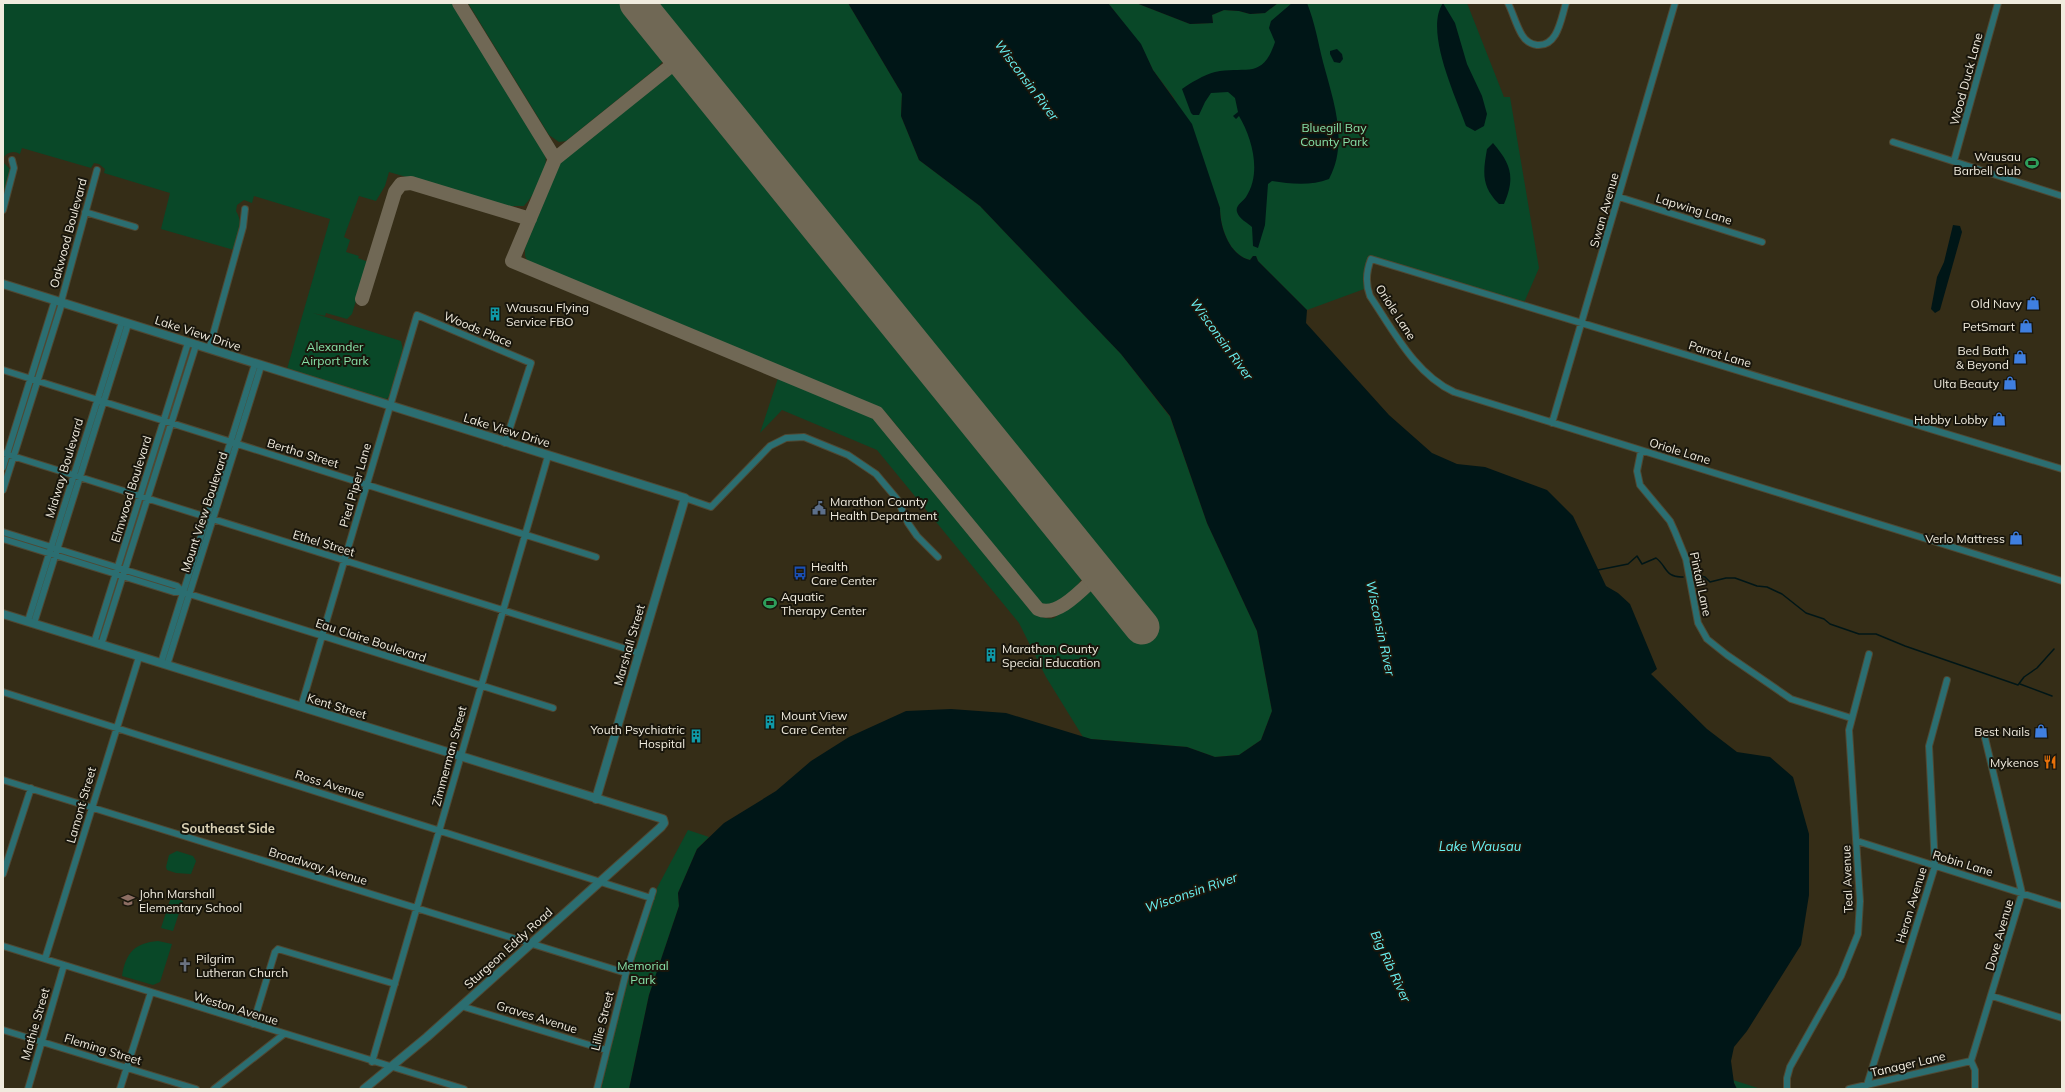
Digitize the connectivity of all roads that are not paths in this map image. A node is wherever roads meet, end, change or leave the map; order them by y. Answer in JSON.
{"nodes":[{"id":1,"x":1508,"y":3,"type":"edge"},
{"id":2,"x":1566,"y":3,"type":"edge"},
{"id":3,"x":1675,"y":3,"type":"edge"},
{"id":4,"x":1997,"y":3,"type":"edge"},
{"id":5,"x":1893,"y":142,"type":"dead end"},
{"id":6,"x":12,"y":160,"type":"dead end"},
{"id":7,"x":1954,"y":161,"type":"junction"},
{"id":8,"x":97,"y":170,"type":"dead end"},
{"id":9,"x":2062,"y":196,"type":"edge"},
{"id":10,"x":1619,"y":197,"type":"junction"},
{"id":11,"x":245,"y":209,"type":"dead end"},
{"id":12,"x":3,"y":210,"type":"edge"},
{"id":13,"x":85,"y":212,"type":"junction"},
{"id":14,"x":135,"y":227,"type":"dead end"},
{"id":15,"x":1762,"y":242,"type":"dead end"},
{"id":16,"x":1371,"y":259,"type":"joint"},
{"id":17,"x":3,"y":284,"type":"edge"},
{"id":18,"x":60,"y":302,"type":"junction"},
{"id":19,"x":417,"y":315,"type":"joint"},
{"id":20,"x":125,"y":323,"type":"junction"},
{"id":21,"x":1582,"y":324,"type":"junction"},
{"id":22,"x":192,"y":344,"type":"junction"},
{"id":23,"x":209,"y":350,"type":"junction"},
{"id":24,"x":258,"y":365,"type":"junction"},
{"id":25,"x":3,"y":370,"type":"edge"},
{"id":26,"x":31,"y":379,"type":"junction"},
{"id":27,"x":38,"y":382,"type":"junction"},
{"id":28,"x":101,"y":401,"type":"junction"},
{"id":29,"x":390,"y":406,"type":"junction"},
{"id":30,"x":164,"y":421,"type":"junction"},
{"id":31,"x":171,"y":423,"type":"junction"},
{"id":32,"x":1552,"y":424,"type":"junction"},
{"id":33,"x":234,"y":443,"type":"junction"},
{"id":34,"x":505,"y":443,"type":"junction"},
{"id":35,"x":1641,"y":451,"type":"junction"},
{"id":36,"x":5,"y":454,"type":"edge"},
{"id":37,"x":548,"y":456,"type":"junction"},
{"id":38,"x":14,"y":457,"type":"junction"},
{"id":39,"x":3,"y":467,"type":"edge"},
{"id":40,"x":2062,"y":469,"type":"edge"},
{"id":41,"x":77,"y":477,"type":"junction"},
{"id":42,"x":367,"y":484,"type":"junction"},
{"id":43,"x":3,"y":490,"type":"edge"},
{"id":44,"x":140,"y":496,"type":"junction"},
{"id":45,"x":685,"y":498,"type":"junction"},
{"id":46,"x":147,"y":499,"type":"junction"},
{"id":47,"x":210,"y":518,"type":"junction"},
{"id":48,"x":3,"y":532,"type":"edge"},
{"id":49,"x":525,"y":534,"type":"junction"},
{"id":50,"x":3,"y":539,"type":"edge"},
{"id":51,"x":53,"y":551,"type":"junction"},
{"id":52,"x":596,"y":557,"type":"dead end"},
{"id":53,"x":938,"y":557,"type":"dead end"},
{"id":54,"x":344,"y":561,"type":"junction"},
{"id":55,"x":117,"y":571,"type":"junction"},
{"id":56,"x":124,"y":573,"type":"junction"},
{"id":57,"x":2062,"y":580,"type":"edge"},
{"id":58,"x":186,"y":593,"type":"junction"},
{"id":59,"x":502,"y":610,"type":"junction"},
{"id":60,"x":3,"y":614,"type":"edge"},
{"id":61,"x":31,"y":622,"type":"junction"},
{"id":62,"x":322,"y":636,"type":"junction"},
{"id":63,"x":98,"y":644,"type":"junction"},
{"id":64,"x":639,"y":654,"type":"junction"},
{"id":65,"x":1869,"y":654,"type":"dead end"},
{"id":66,"x":139,"y":657,"type":"junction"},
{"id":67,"x":164,"y":664,"type":"junction"},
{"id":68,"x":1946,"y":680,"type":"dead end"},
{"id":69,"x":480,"y":686,"type":"junction"},
{"id":70,"x":3,"y":692,"type":"edge"},
{"id":71,"x":301,"y":707,"type":"junction"},
{"id":72,"x":553,"y":708,"type":"dead end"},
{"id":73,"x":1851,"y":718,"type":"junction"},
{"id":74,"x":116,"y":728,"type":"junction"},
{"id":75,"x":1985,"y":738,"type":"dead end"},
{"id":76,"x":460,"y":757,"type":"junction"},
{"id":77,"x":3,"y":780,"type":"edge"},
{"id":78,"x":31,"y":788,"type":"junction"},
{"id":79,"x":596,"y":799,"type":"junction"},
{"id":80,"x":91,"y":806,"type":"junction"},
{"id":81,"x":664,"y":822,"type":"joint"},
{"id":82,"x":440,"y":830,"type":"junction"},
{"id":83,"x":1856,"y":841,"type":"junction"},
{"id":84,"x":1935,"y":866,"type":"junction"},
{"id":85,"x":3,"y":874,"type":"edge"},
{"id":86,"x":600,"y":881,"type":"junction"},
{"id":87,"x":2022,"y":893,"type":"junction"},
{"id":88,"x":652,"y":894,"type":"joint"},
{"id":89,"x":2062,"y":906,"type":"edge"},
{"id":90,"x":417,"y":909,"type":"junction"},
{"id":91,"x":529,"y":944,"type":"junction"},
{"id":92,"x":3,"y":946,"type":"edge"},
{"id":93,"x":44,"y":959,"type":"junction"},
{"id":94,"x":64,"y":965,"type":"junction"},
{"id":95,"x":626,"y":973,"type":"junction"},
{"id":96,"x":395,"y":984,"type":"junction"},
{"id":97,"x":151,"y":992,"type":"junction"},
{"id":98,"x":1992,"y":996,"type":"junction"},
{"id":99,"x":461,"y":1006,"type":"junction"},
{"id":100,"x":2062,"y":1018,"type":"edge"},
{"id":101,"x":253,"y":1024,"type":"junction"},
{"id":102,"x":3,"y":1030,"type":"edge"},
{"id":103,"x":284,"y":1034,"type":"junction"},
{"id":104,"x":42,"y":1041,"type":"junction"},
{"id":105,"x":606,"y":1050,"type":"junction"},
{"id":106,"x":1971,"y":1061,"type":"junction"},
{"id":107,"x":372,"y":1062,"type":"junction"},
{"id":108,"x":127,"y":1068,"type":"junction"},
{"id":109,"x":392,"y":1068,"type":"junction"},
{"id":110,"x":1867,"y":1085,"type":"junction"},
{"id":111,"x":28,"y":1089,"type":"edge"},
{"id":112,"x":120,"y":1089,"type":"edge"},
{"id":113,"x":196,"y":1089,"type":"edge"},
{"id":114,"x":214,"y":1089,"type":"edge"},
{"id":115,"x":364,"y":1089,"type":"edge"},
{"id":116,"x":464,"y":1089,"type":"edge"},
{"id":117,"x":597,"y":1089,"type":"edge"},
{"id":118,"x":1787,"y":1089,"type":"edge"},
{"id":119,"x":1849,"y":1089,"type":"edge"},
{"id":120,"x":1975,"y":1089,"type":"edge"}],
"edges":[{"from":1,"to":2,"type":"street"},
{"from":3,"to":10,"type":"street","name":"Swan Avenue"},
{"from":4,"to":7,"type":"street","name":"Wood Duck Lane"},
{"from":5,"to":7,"type":"street"},
{"from":6,"to":12,"type":"street"},
{"from":7,"to":9,"type":"street"},
{"from":8,"to":13,"type":"street","name":"Oakwood Boulevard"},
{"from":10,"to":15,"type":"street","name":"Lapwing Lane"},
{"from":10,"to":21,"type":"street","name":"Swan Avenue"},
{"from":11,"to":23,"type":"street"},
{"from":13,"to":14,"type":"street"},
{"from":13,"to":18,"type":"street","name":"Oakwood Boulevard"},
{"from":16,"to":21,"type":"street","name":"Parrot Lane"},
{"from":16,"to":32,"type":"street","name":"Oriole Lane"},
{"from":17,"to":18,"type":"street","name":"Lake View Drive"},
{"from":18,"to":20,"type":"street","name":"Lake View Drive"},
{"from":18,"to":26,"type":"street","name":"Oakwood Boulevard"},
{"from":18,"to":27,"type":"street","name":"Oakwood Boulevard"},
{"from":19,"to":29,"type":"street","name":"Pied Piper Lane"},
{"from":19,"to":34,"type":"street","name":"Woods Place"},
{"from":20,"to":22,"type":"street","name":"Lake View Drive"},
{"from":20,"to":28,"type":"street","name":"Midway Boulevard"},
{"from":21,"to":32,"type":"street","name":"Swan Avenue"},
{"from":21,"to":40,"type":"street","name":"Parrot Lane"},
{"from":22,"to":23,"type":"street","name":"Lake View Drive"},
{"from":22,"to":30,"type":"street","name":"Elmwood Boulevard"},
{"from":22,"to":31,"type":"street","name":"Elmwood Boulevard"},
{"from":23,"to":24,"type":"street","name":"Lake View Drive"},
{"from":24,"to":29,"type":"street","name":"Lake View Drive"},
{"from":24,"to":33,"type":"street","name":"Mount View Boulevard"},
{"from":25,"to":26,"type":"street","name":"Bertha Street"},
{"from":26,"to":27,"type":"street","name":"Bertha Street"},
{"from":26,"to":36,"type":"street","name":"Oakwood Boulevard"},
{"from":27,"to":28,"type":"street","name":"Bertha Street"},
{"from":27,"to":38,"type":"street","name":"Oakwood Boulevard"},
{"from":28,"to":30,"type":"street","name":"Bertha Street"},
{"from":28,"to":41,"type":"street","name":"Midway Boulevard"},
{"from":29,"to":34,"type":"street","name":"Lake View Drive"},
{"from":29,"to":42,"type":"street","name":"Pied Piper Lane"},
{"from":30,"to":31,"type":"street","name":"Bertha Street"},
{"from":30,"to":44,"type":"street","name":"Elmwood Boulevard"},
{"from":31,"to":33,"type":"street","name":"Bertha Street"},
{"from":31,"to":46,"type":"street","name":"Elmwood Boulevard"},
{"from":32,"to":35,"type":"street","name":"Oriole Lane"},
{"from":33,"to":42,"type":"street","name":"Bertha Street"},
{"from":33,"to":47,"type":"street","name":"Mount View Boulevard"},
{"from":34,"to":37,"type":"street","name":"Lake View Drive"},
{"from":35,"to":57,"type":"street","name":"Oriole Lane"},
{"from":35,"to":73,"type":"street","name":"Pintail Lane"},
{"from":36,"to":38,"type":"street","name":"Ethel Street"},
{"from":36,"to":39,"type":"street","name":"Oakwood Boulevard"},
{"from":37,"to":45,"type":"street","name":"Lake View Drive"},
{"from":37,"to":49,"type":"street","name":"Zimmerman Street"},
{"from":38,"to":41,"type":"street","name":"Ethel Street"},
{"from":38,"to":43,"type":"street","name":"Oakwood Boulevard"},
{"from":41,"to":44,"type":"street","name":"Ethel Street"},
{"from":41,"to":51,"type":"street","name":"Midway Boulevard"},
{"from":42,"to":49,"type":"street","name":"Bertha Street"},
{"from":42,"to":54,"type":"street","name":"Pied Piper Lane"},
{"from":44,"to":46,"type":"street","name":"Ethel Street"},
{"from":44,"to":55,"type":"street","name":"Elmwood Boulevard"},
{"from":45,"to":53,"type":"street","name":"Lake View Drive"},
{"from":45,"to":64,"type":"street","name":"Marshall Street"},
{"from":46,"to":47,"type":"street","name":"Ethel Street"},
{"from":46,"to":56,"type":"street","name":"Elmwood Boulevard"},
{"from":47,"to":54,"type":"street","name":"Ethel Street"},
{"from":47,"to":58,"type":"street","name":"Mount View Boulevard"},
{"from":48,"to":51,"type":"street","name":"Eau Claire Boulevard"},
{"from":49,"to":52,"type":"street","name":"Bertha Street"},
{"from":49,"to":59,"type":"street","name":"Zimmerman Street"},
{"from":50,"to":51,"type":"street","name":"Eau Claire Boulevard"},
{"from":51,"to":55,"type":"street","name":"Eau Claire Boulevard"},
{"from":51,"to":61,"type":"street","name":"Midway Boulevard"},
{"from":54,"to":59,"type":"street","name":"Ethel Street"},
{"from":54,"to":62,"type":"street","name":"Pied Piper Lane"},
{"from":55,"to":56,"type":"street","name":"Eau Claire Boulevard"},
{"from":55,"to":63,"type":"street","name":"Elmwood Boulevard"},
{"from":56,"to":58,"type":"street","name":"Eau Claire Boulevard"},
{"from":56,"to":63,"type":"street","name":"Elmwood Boulevard"},
{"from":58,"to":62,"type":"street","name":"Eau Claire Boulevard"},
{"from":58,"to":67,"type":"street","name":"Mount View Boulevard"},
{"from":59,"to":64,"type":"street","name":"Ethel Street"},
{"from":59,"to":69,"type":"street","name":"Zimmerman Street"},
{"from":60,"to":61,"type":"street","name":"Kent Street"},
{"from":61,"to":63,"type":"street","name":"Kent Street"},
{"from":62,"to":69,"type":"street","name":"Eau Claire Boulevard"},
{"from":62,"to":71,"type":"street","name":"Pied Piper Lane"},
{"from":63,"to":66,"type":"street","name":"Kent Street"},
{"from":64,"to":79,"type":"street","name":"Marshall Street"},
{"from":65,"to":73,"type":"street","name":"Teal Avenue"},
{"from":66,"to":67,"type":"street","name":"Kent Street"},
{"from":66,"to":74,"type":"street","name":"Lamont Street"},
{"from":67,"to":71,"type":"street","name":"Kent Street"},
{"from":68,"to":84,"type":"street","name":"Heron Avenue"},
{"from":69,"to":72,"type":"street","name":"Eau Claire Boulevard"},
{"from":69,"to":76,"type":"street","name":"Zimmerman Street"},
{"from":70,"to":74,"type":"street","name":"Ross Avenue"},
{"from":71,"to":76,"type":"street","name":"Kent Street"},
{"from":73,"to":83,"type":"street","name":"Teal Avenue"},
{"from":74,"to":80,"type":"street","name":"Lamont Street"},
{"from":74,"to":82,"type":"street","name":"Ross Avenue"},
{"from":75,"to":87,"type":"street","name":"Dove Avenue"},
{"from":76,"to":79,"type":"street","name":"Kent Street"},
{"from":76,"to":82,"type":"street","name":"Zimmerman Street"},
{"from":77,"to":78,"type":"street","name":"Broadway Avenue"},
{"from":78,"to":80,"type":"street","name":"Broadway Avenue"},
{"from":78,"to":85,"type":"street"},
{"from":79,"to":81,"type":"street","name":"Kent Street"},
{"from":80,"to":90,"type":"street","name":"Broadway Avenue"},
{"from":80,"to":93,"type":"street","name":"Lamont Street"},
{"from":81,"to":86,"type":"street","name":"Sturgeon Eddy Road"},
{"from":82,"to":86,"type":"street","name":"Ross Avenue"},
{"from":82,"to":90,"type":"street","name":"Zimmerman Street"},
{"from":83,"to":84,"type":"street","name":"Robin Lane"},
{"from":83,"to":118,"type":"street","name":"Teal Avenue"},
{"from":84,"to":87,"type":"street","name":"Robin Lane"},
{"from":84,"to":110,"type":"street","name":"Heron Avenue"},
{"from":86,"to":88,"type":"street","name":"Ross Avenue"},
{"from":86,"to":91,"type":"street","name":"Sturgeon Eddy Road"},
{"from":87,"to":89,"type":"street","name":"Robin Lane"},
{"from":87,"to":98,"type":"street","name":"Dove Avenue"},
{"from":88,"to":95,"type":"street","name":"Lillie Street"},
{"from":90,"to":91,"type":"street","name":"Broadway Avenue"},
{"from":90,"to":96,"type":"street","name":"Zimmerman Street"},
{"from":91,"to":95,"type":"street","name":"Broadway Avenue"},
{"from":91,"to":99,"type":"street","name":"Sturgeon Eddy Road"},
{"from":92,"to":93,"type":"street","name":"Weston Avenue"},
{"from":93,"to":94,"type":"street","name":"Weston Avenue"},
{"from":94,"to":97,"type":"street","name":"Weston Avenue"},
{"from":94,"to":104,"type":"street","name":"Mathie Street"},
{"from":95,"to":105,"type":"street","name":"Lillie Street"},
{"from":96,"to":101,"type":"street"},
{"from":96,"to":107,"type":"street","name":"Zimmerman Street"},
{"from":97,"to":101,"type":"street","name":"Weston Avenue"},
{"from":97,"to":108,"type":"street"},
{"from":98,"to":100,"type":"street"},
{"from":98,"to":106,"type":"street","name":"Dove Avenue"},
{"from":99,"to":105,"type":"street","name":"Graves Avenue"},
{"from":99,"to":109,"type":"street","name":"Sturgeon Eddy Road"},
{"from":101,"to":103,"type":"street","name":"Weston Avenue"},
{"from":102,"to":104,"type":"street","name":"Fleming Street"},
{"from":103,"to":107,"type":"street","name":"Weston Avenue"},
{"from":103,"to":114,"type":"street"},
{"from":104,"to":108,"type":"street","name":"Fleming Street"},
{"from":104,"to":111,"type":"street","name":"Mathie Street"},
{"from":105,"to":117,"type":"street","name":"Lillie Street"},
{"from":106,"to":110,"type":"street","name":"Tanager Lane"},
{"from":106,"to":120,"type":"street","name":"Dove Avenue"},
{"from":107,"to":109,"type":"street","name":"Weston Avenue"},
{"from":108,"to":112,"type":"street"},
{"from":108,"to":113,"type":"street","name":"Fleming Street"},
{"from":109,"to":115,"type":"street","name":"Sturgeon Eddy Road"},
{"from":109,"to":116,"type":"street","name":"Weston Avenue"},
{"from":110,"to":119,"type":"street","name":"Tanager Lane"}]}
